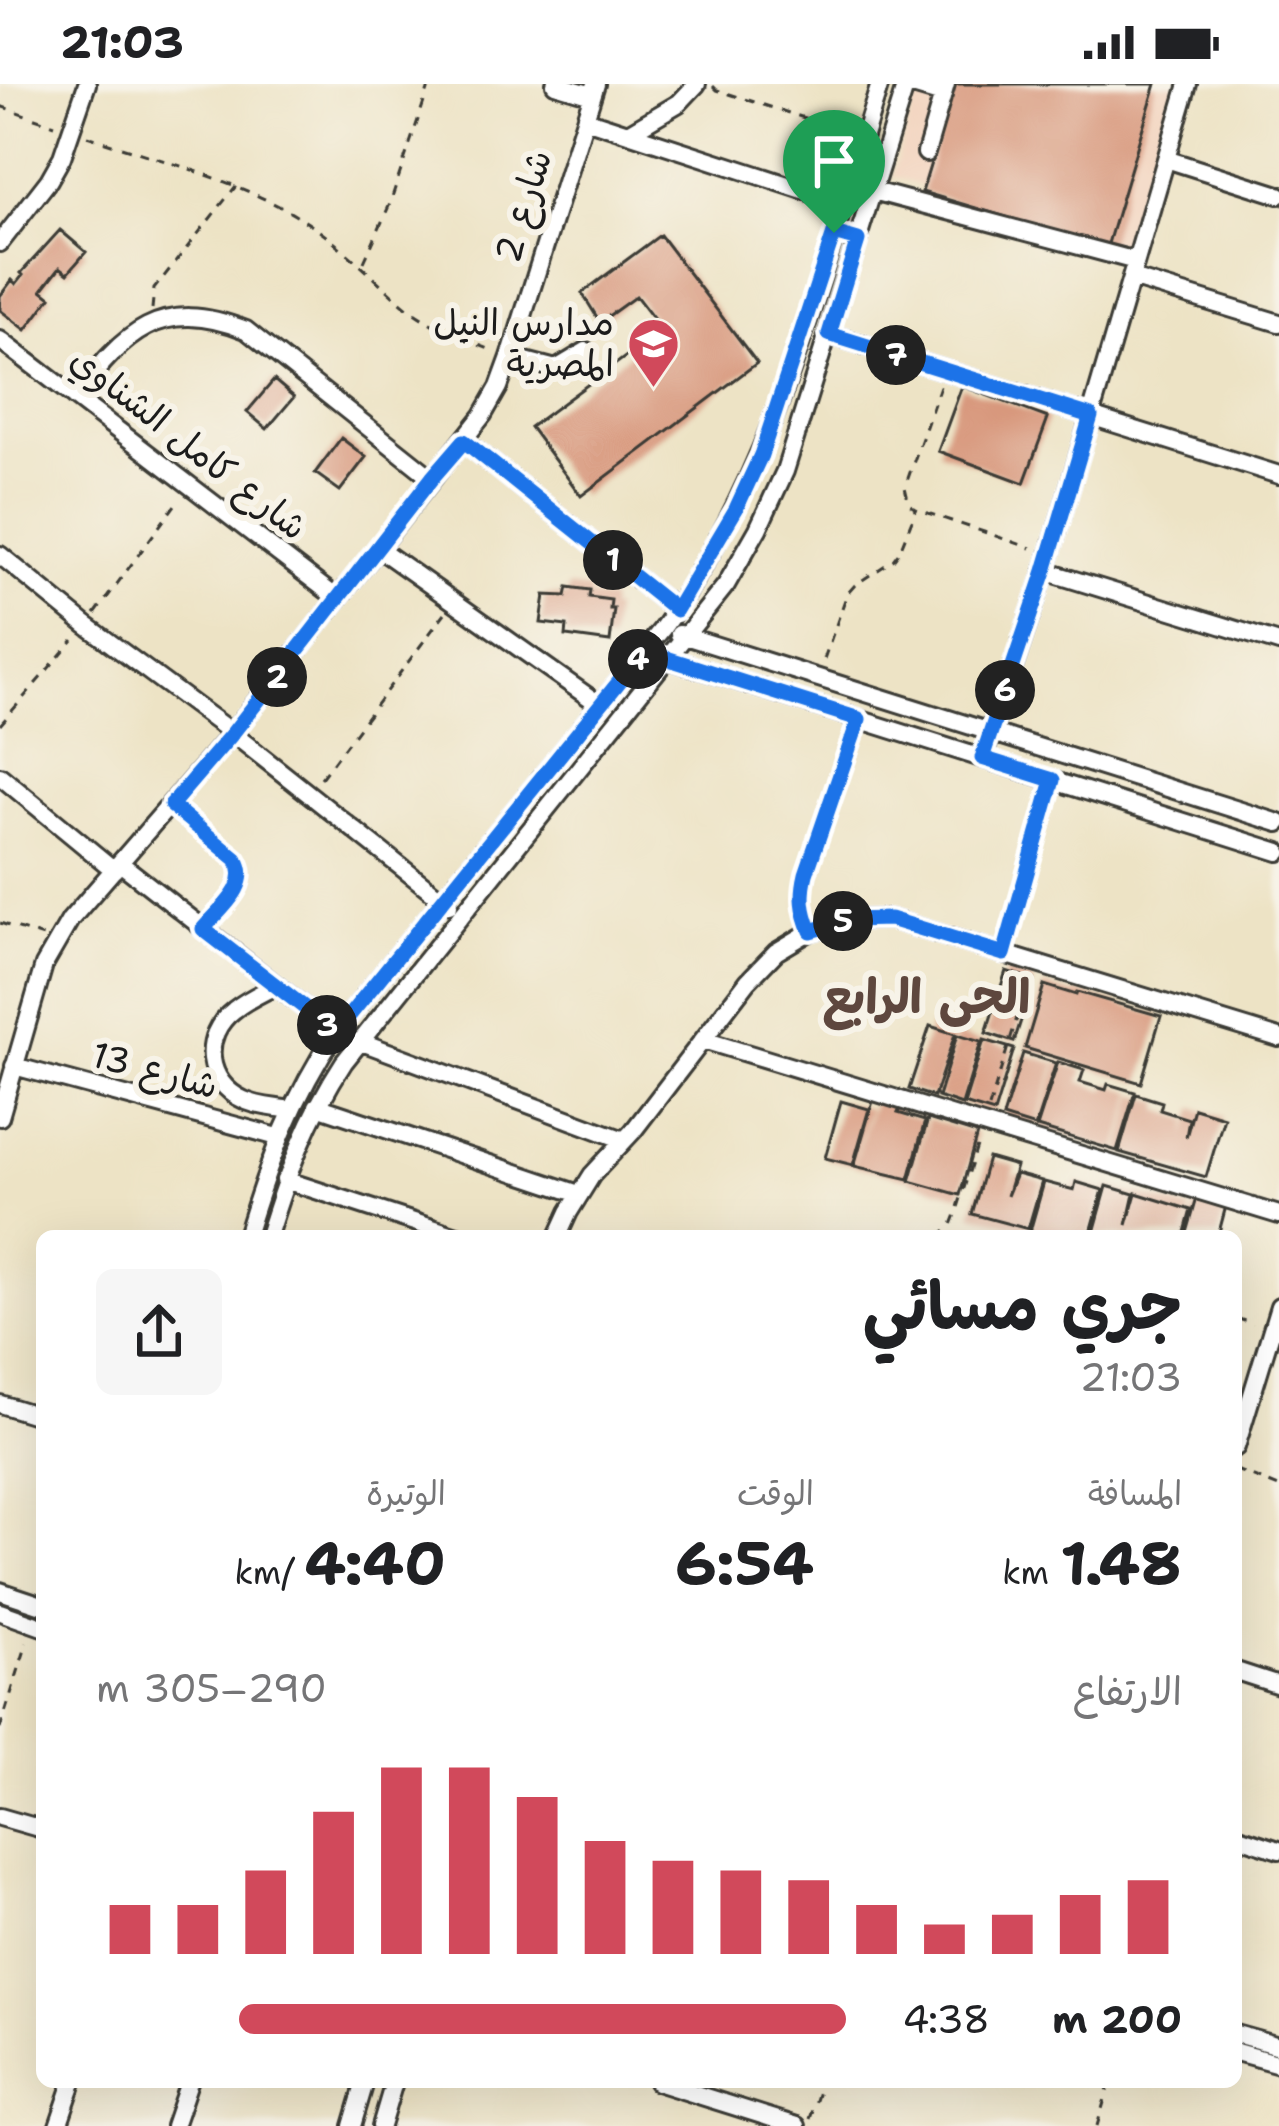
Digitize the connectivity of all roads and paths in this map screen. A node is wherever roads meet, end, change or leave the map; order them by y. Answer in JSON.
{"nodes":[{"id":1,"x":87,"y":84,"type":"edge"},
{"id":2,"x":430,"y":84,"type":"edge"},
{"id":3,"x":555,"y":84,"type":"edge"},
{"id":4,"x":697,"y":84,"type":"edge"},
{"id":5,"x":712,"y":84,"type":"edge"},
{"id":6,"x":880,"y":84,"type":"edge"},
{"id":7,"x":906,"y":84,"type":"edge"},
{"id":8,"x":1188,"y":84,"type":"edge"},
{"id":9,"x":945,"y":89,"type":"edge"},
{"id":10,"x":594,"y":90,"type":"edge"},
{"id":11,"x":0,"y":106,"type":"edge"},
{"id":12,"x":585,"y":119,"type":"junction"},
{"id":13,"x":72,"y":131,"type":"junction"},
{"id":14,"x":628,"y":133,"type":"junction"},
{"id":15,"x":863,"y":137,"type":"junction"},
{"id":16,"x":926,"y":153,"type":"dead end"},
{"id":17,"x":1166,"y":159,"type":"junction"},
{"id":18,"x":236,"y":186,"type":"junction"},
{"id":19,"x":873,"y":190,"type":"junction"},
{"id":20,"x":1279,"y":195,"type":"edge"},
{"id":21,"x":843,"y":203,"type":"junction"},
{"id":22,"x":834,"y":233,"type":"junction"},
{"id":23,"x":858,"y":240,"type":"junction"},
{"id":24,"x":0,"y":243,"type":"edge"},
{"id":25,"x":363,"y":264,"type":"junction"},
{"id":26,"x":1134,"y":269,"type":"junction"},
{"id":27,"x":157,"y":322,"type":"junction"},
{"id":28,"x":1279,"y":323,"type":"edge"},
{"id":29,"x":829,"y":334,"type":"junction"},
{"id":30,"x":0,"y":340,"type":"edge"},
{"id":31,"x":586,"y":351,"type":"dead end"},
{"id":32,"x":510,"y":357,"type":"junction"},
{"id":33,"x":946,"y":370,"type":"junction"},
{"id":34,"x":74,"y":397,"type":"junction"},
{"id":35,"x":1091,"y":416,"type":"junction"},
{"id":36,"x":464,"y":441,"type":"junction"},
{"id":37,"x":1279,"y":475,"type":"edge"},
{"id":38,"x":432,"y":478,"type":"junction"},
{"id":39,"x":190,"y":486,"type":"junction"},
{"id":40,"x":916,"y":509,"type":"junction"},
{"id":41,"x":377,"y":548,"type":"junction"},
{"id":42,"x":0,"y":555,"type":"edge"},
{"id":43,"x":1047,"y":563,"type":"junction"},
{"id":44,"x":338,"y":599,"type":"junction"},
{"id":45,"x":453,"y":602,"type":"junction"},
{"id":46,"x":676,"y":610,"type":"junction"},
{"id":47,"x":86,"y":625,"type":"junction"},
{"id":48,"x":662,"y":629,"type":"junction"},
{"id":49,"x":686,"y":636,"type":"junction"},
{"id":50,"x":1279,"y":643,"type":"edge"},
{"id":51,"x":644,"y":651,"type":"junction"},
{"id":52,"x":668,"y":658,"type":"junction"},
{"id":53,"x":818,"y":678,"type":"junction"},
{"id":54,"x":601,"y":705,"type":"junction"},
{"id":55,"x":859,"y":719,"type":"junction"},
{"id":56,"x":0,"y":725,"type":"edge"},
{"id":57,"x":991,"y":732,"type":"junction"},
{"id":58,"x":232,"y":734,"type":"junction"},
{"id":59,"x":982,"y":758,"type":"junction"},
{"id":60,"x":0,"y":776,"type":"edge"},
{"id":61,"x":1053,"y":780,"type":"junction"},
{"id":62,"x":309,"y":795,"type":"junction"},
{"id":63,"x":171,"y":805,"type":"junction"},
{"id":64,"x":1279,"y":823,"type":"edge"},
{"id":65,"x":1279,"y":852,"type":"edge"},
{"id":66,"x":117,"y":866,"type":"junction"},
{"id":67,"x":442,"y":900,"type":"junction"},
{"id":68,"x":462,"y":916,"type":"junction"},
{"id":69,"x":0,"y":923,"type":"edge"},
{"id":70,"x":203,"y":929,"type":"junction"},
{"id":71,"x":811,"y":931,"type":"junction"},
{"id":72,"x":56,"y":942,"type":"junction"},
{"id":73,"x":1004,"y":954,"type":"junction"},
{"id":74,"x":1034,"y":963,"type":"junction"},
{"id":75,"x":275,"y":986,"type":"junction"},
{"id":76,"x":336,"y":1032,"type":"junction"},
{"id":77,"x":1279,"y":1038,"type":"edge"},
{"id":78,"x":703,"y":1040,"type":"junction"},
{"id":79,"x":359,"y":1041,"type":"junction"},
{"id":80,"x":14,"y":1066,"type":"junction"},
{"id":81,"x":317,"y":1106,"type":"junction"},
{"id":82,"x":290,"y":1110,"type":"junction"},
{"id":83,"x":0,"y":1117,"type":"edge"},
{"id":84,"x":984,"y":1125,"type":"junction"},
{"id":85,"x":278,"y":1138,"type":"junction"},
{"id":86,"x":624,"y":1140,"type":"junction"},
{"id":87,"x":262,"y":1185,"type":"junction"},
{"id":88,"x":284,"y":1185,"type":"junction"},
{"id":89,"x":579,"y":1194,"type":"junction"},
{"id":90,"x":1279,"y":1215,"type":"edge"},
{"id":91,"x":248,"y":1230,"type":"edge"},
{"id":92,"x":270,"y":1230,"type":"edge"},
{"id":93,"x":437,"y":1230,"type":"edge"},
{"id":94,"x":566,"y":1230,"type":"edge"},
{"id":95,"x":946,"y":1230,"type":"edge"},
{"id":96,"x":1279,"y":1306,"type":"edge"},
{"id":97,"x":1242,"y":1320,"type":"edge"},
{"id":98,"x":1272,"y":1330,"type":"junction"},
{"id":99,"x":1270,"y":1360,"type":"edge"},
{"id":100,"x":0,"y":1404,"type":"edge"},
{"id":101,"x":36,"y":1415,"type":"edge"},
{"id":102,"x":1242,"y":1430,"type":"edge"},
{"id":103,"x":1242,"y":1472,"type":"edge"},
{"id":104,"x":1279,"y":1486,"type":"edge"},
{"id":105,"x":0,"y":1591,"type":"edge"},
{"id":106,"x":36,"y":1603,"type":"edge"},
{"id":107,"x":0,"y":1612,"type":"edge"},
{"id":108,"x":36,"y":1624,"type":"edge"},
{"id":109,"x":36,"y":1630,"type":"edge"},
{"id":110,"x":1242,"y":1673,"type":"edge"},
{"id":111,"x":1279,"y":1685,"type":"edge"},
{"id":112,"x":0,"y":1729,"type":"edge"},
{"id":113,"x":0,"y":1816,"type":"edge"},
{"id":114,"x":36,"y":1827,"type":"edge"},
{"id":115,"x":1242,"y":1838,"type":"edge"},
{"id":116,"x":1279,"y":1850,"type":"edge"},
{"id":117,"x":1242,"y":2036,"type":"edge"},
{"id":118,"x":1279,"y":2046,"type":"edge"},
{"id":119,"x":1242,"y":2053,"type":"edge"},
{"id":120,"x":1279,"y":2064,"type":"edge"},
{"id":121,"x":71,"y":2088,"type":"edge"},
{"id":122,"x":187,"y":2088,"type":"edge"},
{"id":123,"x":366,"y":2088,"type":"edge"},
{"id":124,"x":392,"y":2088,"type":"edge"},
{"id":125,"x":673,"y":2088,"type":"edge"},
{"id":126,"x":820,"y":2088,"type":"edge"},
{"id":127,"x":1108,"y":2088,"type":"edge"},
{"id":128,"x":756,"y":2120,"type":"edge"},
{"id":129,"x":58,"y":2126,"type":"edge"},
{"id":130,"x":175,"y":2126,"type":"edge"},
{"id":131,"x":352,"y":2126,"type":"edge"},
{"id":132,"x":380,"y":2126,"type":"edge"},
{"id":133,"x":797,"y":2126,"type":"edge"},
{"id":134,"x":808,"y":2126,"type":"edge"},
{"id":135,"x":1097,"y":2126,"type":"edge"}],
"edges":[{"from":1,"to":13,"type":"street"},
{"from":2,"to":25,"type":"path"},
{"from":3,"to":10,"type":"street"},
{"from":4,"to":14,"type":"street"},
{"from":5,"to":15,"type":"path"},
{"from":6,"to":15,"type":"street"},
{"from":7,"to":9,"type":"street"},
{"from":7,"to":19,"type":"street"},
{"from":8,"to":17,"type":"street"},
{"from":9,"to":16,"type":"street"},
{"from":10,"to":12,"type":"street","name":"شارع 2"},
{"from":11,"to":13,"type":"path"},
{"from":12,"to":14,"type":"street"},
{"from":12,"to":32,"type":"street","name":"شارع 2"},
{"from":13,"to":18,"type":"path"},
{"from":13,"to":24,"type":"street"},
{"from":14,"to":21,"type":"street"},
{"from":15,"to":21,"type":"street"},
{"from":17,"to":20,"type":"street"},
{"from":17,"to":26,"type":"street"},
{"from":18,"to":25,"type":"path"},
{"from":18,"to":27,"type":"path"},
{"from":19,"to":23,"type":"street"},
{"from":19,"to":26,"type":"street"},
{"from":21,"to":22,"type":"street"},
{"from":22,"to":23,"type":"street"},
{"from":22,"to":46,"type":"street"},
{"from":23,"to":29,"type":"street"},
{"from":25,"to":32,"type":"path"},
{"from":26,"to":28,"type":"street"},
{"from":26,"to":35,"type":"street"},
{"from":27,"to":34,"type":"street"},
{"from":27,"to":38,"type":"street"},
{"from":29,"to":33,"type":"street"},
{"from":29,"to":49,"type":"street"},
{"from":30,"to":34,"type":"street","name":"شارع كامل الشناوي"},
{"from":31,"to":32,"type":"street"},
{"from":32,"to":36,"type":"street","name":"شارع 2"},
{"from":33,"to":35,"type":"street"},
{"from":33,"to":40,"type":"path"},
{"from":34,"to":39,"type":"street","name":"شارع كامل الشناوي"},
{"from":35,"to":37,"type":"street"},
{"from":35,"to":43,"type":"street"},
{"from":36,"to":38,"type":"street","name":"شارع 2"},
{"from":36,"to":46,"type":"street"},
{"from":38,"to":41,"type":"street","name":"شارع 2"},
{"from":39,"to":44,"type":"street","name":"شارع كامل الشناوي"},
{"from":39,"to":47,"type":"path"},
{"from":40,"to":43,"type":"path"},
{"from":40,"to":53,"type":"path"},
{"from":41,"to":44,"type":"street","name":"شارع 2"},
{"from":41,"to":45,"type":"street"},
{"from":42,"to":47,"type":"street"},
{"from":43,"to":50,"type":"street"},
{"from":43,"to":57,"type":"street"},
{"from":44,"to":58,"type":"street","name":"شارع 2"},
{"from":45,"to":54,"type":"street"},
{"from":45,"to":62,"type":"path"},
{"from":46,"to":48,"type":"street"},
{"from":47,"to":56,"type":"path"},
{"from":47,"to":58,"type":"street"},
{"from":48,"to":49,"type":"street"},
{"from":48,"to":51,"type":"street"},
{"from":49,"to":52,"type":"street"},
{"from":49,"to":53,"type":"street"},
{"from":51,"to":52,"type":"street"},
{"from":51,"to":54,"type":"street"},
{"from":52,"to":55,"type":"street"},
{"from":52,"to":68,"type":"street"},
{"from":53,"to":57,"type":"street"},
{"from":54,"to":67,"type":"street"},
{"from":55,"to":59,"type":"street"},
{"from":55,"to":71,"type":"path"},
{"from":57,"to":59,"type":"street"},
{"from":57,"to":64,"type":"street"},
{"from":58,"to":62,"type":"street"},
{"from":58,"to":63,"type":"street","name":"شارع 2"},
{"from":59,"to":61,"type":"street"},
{"from":60,"to":66,"type":"street"},
{"from":61,"to":65,"type":"street"},
{"from":61,"to":73,"type":"path"},
{"from":62,"to":67,"type":"street"},
{"from":63,"to":66,"type":"street","name":"شارع 2"},
{"from":63,"to":70,"type":"path"},
{"from":66,"to":70,"type":"street"},
{"from":66,"to":72,"type":"street","name":"شارع 2"},
{"from":67,"to":68,"type":"street"},
{"from":67,"to":76,"type":"street"},
{"from":68,"to":79,"type":"street"},
{"from":69,"to":72,"type":"path"},
{"from":70,"to":75,"type":"street"},
{"from":71,"to":73,"type":"street"},
{"from":71,"to":78,"type":"street"},
{"from":72,"to":80,"type":"street","name":"شارع 2"},
{"from":73,"to":74,"type":"street"},
{"from":74,"to":77,"type":"street"},
{"from":74,"to":84,"type":"path"},
{"from":75,"to":76,"type":"street"},
{"from":75,"to":82,"type":"street"},
{"from":76,"to":82,"type":"street"},
{"from":78,"to":84,"type":"street"},
{"from":78,"to":86,"type":"street"},
{"from":79,"to":81,"type":"street"},
{"from":79,"to":86,"type":"street"},
{"from":80,"to":83,"type":"street","name":"شارع 2"},
{"from":80,"to":85,"type":"street","name":"شارع 13"},
{"from":81,"to":88,"type":"street"},
{"from":81,"to":89,"type":"street"},
{"from":82,"to":85,"type":"street"},
{"from":84,"to":90,"type":"street"},
{"from":84,"to":95,"type":"path"},
{"from":85,"to":87,"type":"street"},
{"from":86,"to":89,"type":"street"},
{"from":87,"to":88,"type":"street"},
{"from":87,"to":91,"type":"street"},
{"from":88,"to":92,"type":"street"},
{"from":88,"to":93,"type":"street"},
{"from":89,"to":94,"type":"street"},
{"from":96,"to":98,"type":"street"},
{"from":97,"to":98,"type":"path"},
{"from":98,"to":99,"type":"street"},
{"from":99,"to":102,"type":"street"},
{"from":100,"to":101,"type":"street"},
{"from":103,"to":104,"type":"path"},
{"from":105,"to":106,"type":"street"},
{"from":107,"to":108,"type":"street"},
{"from":109,"to":112,"type":"path"},
{"from":110,"to":111,"type":"street"},
{"from":113,"to":114,"type":"street"},
{"from":115,"to":116,"type":"street"},
{"from":117,"to":118,"type":"street"},
{"from":119,"to":120,"type":"street"},
{"from":121,"to":129,"type":"street"},
{"from":122,"to":130,"type":"street"},
{"from":123,"to":131,"type":"street"},
{"from":124,"to":132,"type":"street"},
{"from":125,"to":128,"type":"street"},
{"from":126,"to":134,"type":"path"},
{"from":127,"to":135,"type":"path"},
{"from":128,"to":133,"type":"street"}]}
